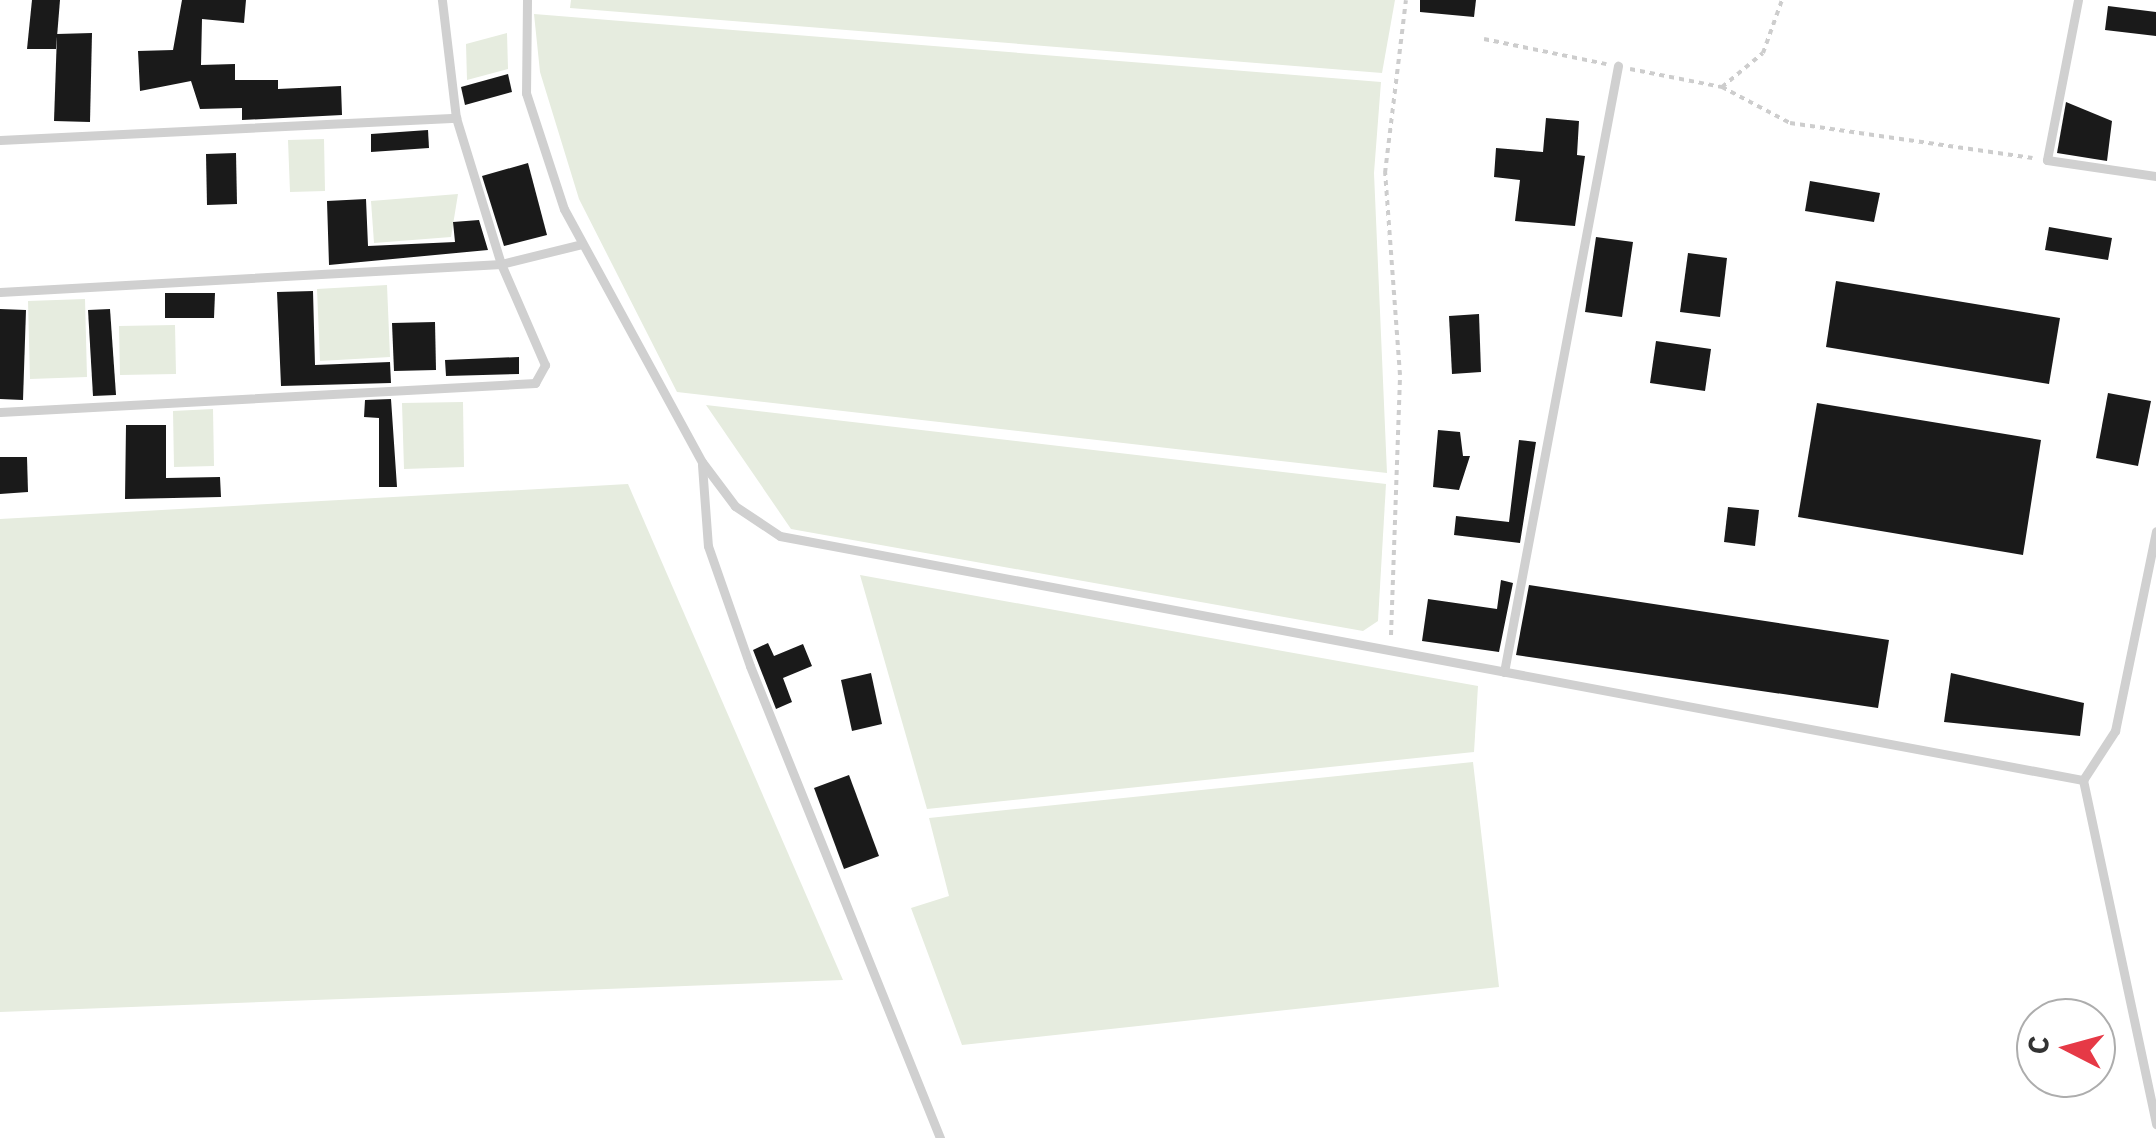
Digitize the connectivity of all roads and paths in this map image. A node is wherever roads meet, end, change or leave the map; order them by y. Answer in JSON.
{"nodes":[{"id":1,"x":442,"y":0,"type":"edge"},
{"id":2,"x":527,"y":0,"type":"edge"},
{"id":3,"x":1406,"y":0,"type":"edge"},
{"id":4,"x":1782,"y":0,"type":"edge"},
{"id":5,"x":2078,"y":0,"type":"edge"},
{"id":6,"x":1484,"y":39,"type":"dead end"},
{"id":7,"x":1618,"y":66,"type":"junction"},
{"id":8,"x":1722,"y":87,"type":"junction"},
{"id":9,"x":456,"y":118,"type":"junction"},
{"id":10,"x":0,"y":140,"type":"edge"},
{"id":11,"x":2048,"y":160,"type":"junction"},
{"id":12,"x":2156,"y":176,"type":"edge"},
{"id":13,"x":582,"y":244,"type":"junction"},
{"id":14,"x":501,"y":264,"type":"junction"},
{"id":15,"x":0,"y":292,"type":"edge"},
{"id":16,"x":0,"y":412,"type":"edge"},
{"id":17,"x":702,"y":462,"type":"junction"},
{"id":18,"x":2156,"y":531,"type":"edge"},
{"id":19,"x":1391,"y":650,"type":"junction"},
{"id":20,"x":1504,"y":672,"type":"junction"},
{"id":21,"x":2084,"y":780,"type":"junction"},
{"id":22,"x":2156,"y":1124,"type":"edge"},
{"id":23,"x":940,"y":1138,"type":"edge"}],
"edges":[{"from":1,"to":9,"type":"lane"},
{"from":2,"to":13,"type":"lane"},
{"from":3,"to":19,"type":"path"},
{"from":4,"to":8,"type":"path"},
{"from":5,"to":11,"type":"lane"},
{"from":6,"to":7,"type":"path"},
{"from":7,"to":8,"type":"path"},
{"from":7,"to":20,"type":"lane"},
{"from":8,"to":11,"type":"path"},
{"from":9,"to":10,"type":"lane"},
{"from":9,"to":14,"type":"lane"},
{"from":11,"to":12,"type":"lane"},
{"from":13,"to":14,"type":"lane"},
{"from":13,"to":17,"type":"lane"},
{"from":14,"to":15,"type":"lane"},
{"from":14,"to":16,"type":"lane"},
{"from":17,"to":19,"type":"lane"},
{"from":17,"to":23,"type":"lane"},
{"from":18,"to":21,"type":"lane"},
{"from":19,"to":20,"type":"lane"},
{"from":20,"to":21,"type":"lane"},
{"from":21,"to":22,"type":"lane"}]}
